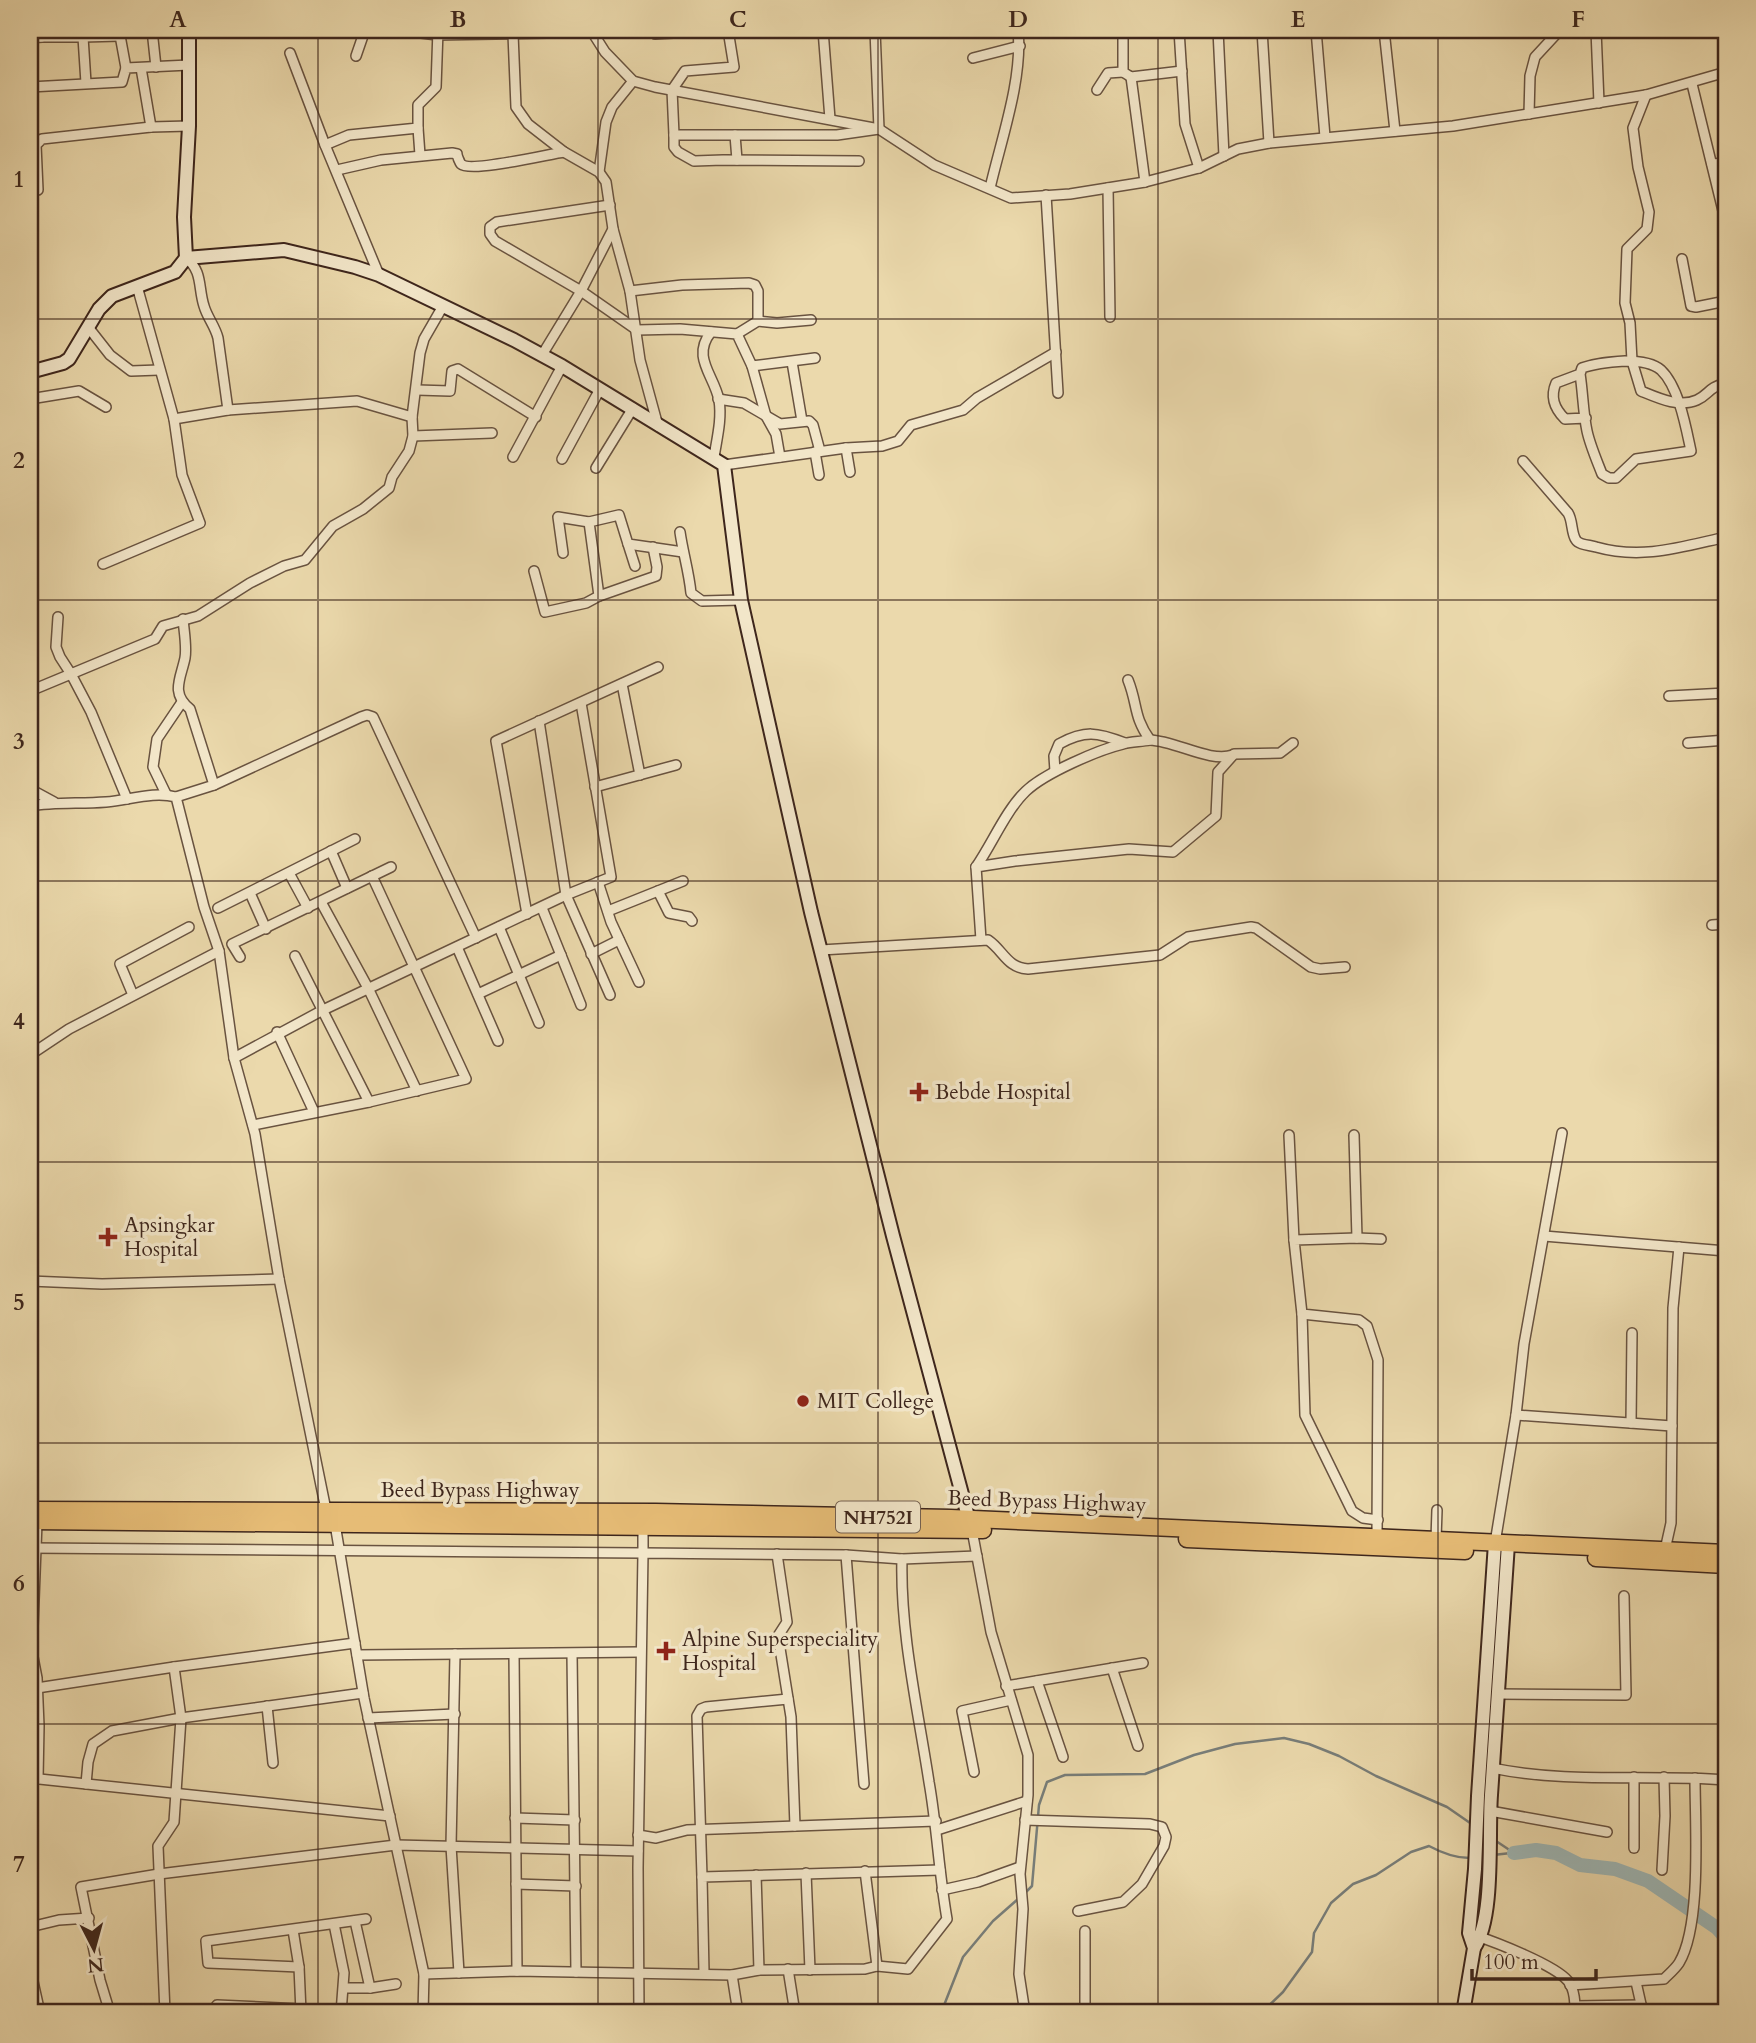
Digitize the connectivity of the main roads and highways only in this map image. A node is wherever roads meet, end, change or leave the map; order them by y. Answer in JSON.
{"nodes":[{"id":1,"x":32,"y":1518,"type":"edge"},
{"id":2,"x":644,"y":1520,"type":"junction"},
{"id":3,"x":970,"y":1525,"type":"junction"},
{"id":4,"x":1501,"y":1545,"type":"junction"},
{"id":5,"x":1726,"y":1553,"type":"edge"},
{"id":6,"x":1726,"y":1565,"type":"edge"}],
"edges":[{"from":1,"to":2,"type":"highway","name":"Beed Bypass Highway","number":"NH752I"},
{"from":1,"to":2,"type":"highway","name":"Beed Bypass Highway","number":"NH752I"},
{"from":2,"to":3,"type":"highway","name":"Beed Bypass Highway","number":"NH752I"},
{"from":3,"to":4,"type":"highway","name":"Beed Bypass Highway","number":"NH752I"},
{"from":3,"to":4,"type":"highway","name":"Beed Bypass Highway","number":"NH752I"},
{"from":4,"to":5,"type":"highway","name":"Beed Bypass Highway","number":"NH752I"},
{"from":4,"to":6,"type":"highway","name":"Beed Bypass Highway","number":"NH752I"}]}
